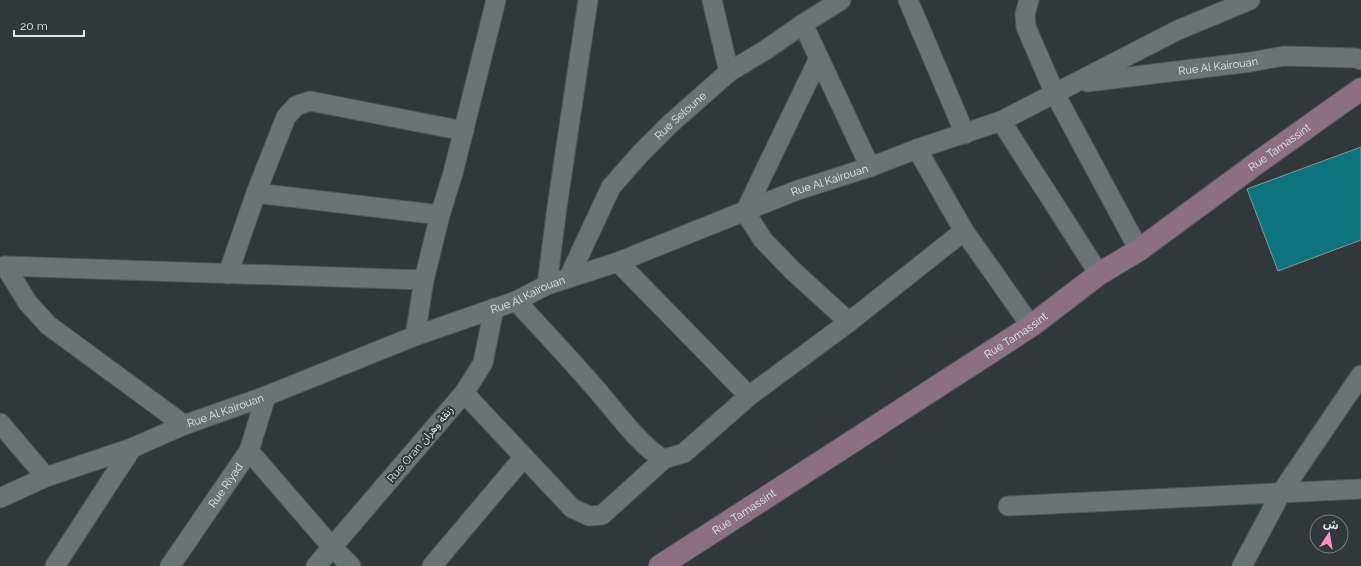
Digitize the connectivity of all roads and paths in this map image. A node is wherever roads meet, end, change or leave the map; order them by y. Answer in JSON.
{"nodes":[{"id":1,"x":496,"y":0,"type":"edge"},
{"id":2,"x":588,"y":0,"type":"edge"},
{"id":3,"x":712,"y":0,"type":"edge"},
{"id":4,"x":841,"y":0,"type":"edge"},
{"id":5,"x":908,"y":0,"type":"edge"},
{"id":6,"x":1029,"y":0,"type":"edge"},
{"id":7,"x":1250,"y":0,"type":"edge"},
{"id":8,"x":803,"y":24,"type":"junction"},
{"id":9,"x":819,"y":58,"type":"junction"},
{"id":10,"x":1361,"y":60,"type":"edge"},
{"id":11,"x":729,"y":72,"type":"junction"},
{"id":12,"x":1075,"y":84,"type":"junction"},
{"id":13,"x":1361,"y":89,"type":"edge"},
{"id":14,"x":1055,"y":94,"type":"junction"},
{"id":15,"x":1001,"y":121,"type":"junction"},
{"id":16,"x":464,"y":131,"type":"junction"},
{"id":17,"x":965,"y":134,"type":"junction"},
{"id":18,"x":917,"y":149,"type":"junction"},
{"id":19,"x":870,"y":167,"type":"junction"},
{"id":20,"x":256,"y":193,"type":"junction"},
{"id":21,"x":745,"y":212,"type":"junction"},
{"id":22,"x":440,"y":215,"type":"junction"},
{"id":23,"x":964,"y":231,"type":"junction"},
{"id":24,"x":1139,"y":250,"type":"junction"},
{"id":25,"x":618,"y":262,"type":"junction"},
{"id":26,"x":228,"y":274,"type":"junction"},
{"id":27,"x":1099,"y":274,"type":"junction"},
{"id":28,"x":569,"y":277,"type":"junction"},
{"id":29,"x":424,"y":280,"type":"junction"},
{"id":30,"x":547,"y":285,"type":"junction"},
{"id":31,"x":516,"y":301,"type":"junction"},
{"id":32,"x":494,"y":308,"type":"junction"},
{"id":33,"x":849,"y":322,"type":"junction"},
{"id":34,"x":1030,"y":326,"type":"junction"},
{"id":35,"x":415,"y":336,"type":"junction"},
{"id":36,"x":1361,"y":375,"type":"edge"},
{"id":37,"x":464,"y":393,"type":"junction"},
{"id":38,"x":1354,"y":394,"type":"edge"},
{"id":39,"x":266,"y":396,"type":"junction"},
{"id":40,"x":750,"y":396,"type":"junction"},
{"id":41,"x":0,"y":423,"type":"edge"},
{"id":42,"x":184,"y":425,"type":"junction"},
{"id":43,"x":132,"y":448,"type":"junction"},
{"id":44,"x":249,"y":451,"type":"junction"},
{"id":45,"x":524,"y":457,"type":"junction"},
{"id":46,"x":664,"y":459,"type":"junction"},
{"id":47,"x":46,"y":477,"type":"junction"},
{"id":48,"x":1361,"y":489,"type":"edge"},
{"id":49,"x":1281,"y":493,"type":"junction"},
{"id":50,"x":0,"y":498,"type":"edge"},
{"id":51,"x":1008,"y":506,"type":"dead end"},
{"id":52,"x":332,"y":547,"type":"junction"},
{"id":53,"x":55,"y":566,"type":"edge"},
{"id":54,"x":170,"y":566,"type":"edge"},
{"id":55,"x":316,"y":566,"type":"edge"},
{"id":56,"x":351,"y":566,"type":"edge"},
{"id":57,"x":432,"y":566,"type":"edge"},
{"id":58,"x":660,"y":566,"type":"edge"},
{"id":59,"x":1242,"y":566,"type":"edge"}],
"edges":[{"from":1,"to":16,"type":"street"},
{"from":2,"to":30,"type":"street"},
{"from":3,"to":11,"type":"street"},
{"from":4,"to":8,"type":"street","name":"Rue Seloune"},
{"from":5,"to":17,"type":"street"},
{"from":6,"to":14,"type":"street"},
{"from":7,"to":12,"type":"street","name":"Rue Al Kairouan"},
{"from":8,"to":9,"type":"street"},
{"from":8,"to":11,"type":"street","name":"Rue Seloune"},
{"from":9,"to":19,"type":"street"},
{"from":9,"to":21,"type":"street"},
{"from":10,"to":12,"type":"street","name":"Rue Al Kairouan"},
{"from":11,"to":28,"type":"street","name":"Rue Seloune"},
{"from":12,"to":14,"type":"street","name":"Rue Al Kairouan"},
{"from":13,"to":24,"type":"main road","name":"Rue Tamassint"},
{"from":14,"to":15,"type":"street","name":"Rue Al Kairouan"},
{"from":14,"to":24,"type":"street"},
{"from":15,"to":17,"type":"street","name":"Rue Al Kairouan"},
{"from":15,"to":27,"type":"street"},
{"from":16,"to":20,"type":"street"},
{"from":16,"to":22,"type":"street"},
{"from":17,"to":18,"type":"street","name":"Rue Al Kairouan"},
{"from":18,"to":19,"type":"street","name":"Rue Al Kairouan"},
{"from":18,"to":23,"type":"street"},
{"from":19,"to":21,"type":"street","name":"Rue Al Kairouan"},
{"from":20,"to":22,"type":"street"},
{"from":20,"to":26,"type":"street"},
{"from":21,"to":25,"type":"street","name":"Rue Al Kairouan"},
{"from":21,"to":33,"type":"street"},
{"from":22,"to":29,"type":"street"},
{"from":23,"to":33,"type":"street"},
{"from":23,"to":34,"type":"street"},
{"from":24,"to":27,"type":"main road","name":"Rue Tamassint"},
{"from":25,"to":28,"type":"street","name":"Rue Al Kairouan"},
{"from":25,"to":40,"type":"street"},
{"from":26,"to":29,"type":"street"},
{"from":26,"to":42,"type":"street"},
{"from":27,"to":34,"type":"main road","name":"Rue Tamassint"},
{"from":28,"to":30,"type":"street","name":"Rue Al Kairouan"},
{"from":29,"to":35,"type":"street"},
{"from":30,"to":31,"type":"street","name":"Rue Al Kairouan"},
{"from":31,"to":32,"type":"street","name":"Rue Al Kairouan"},
{"from":31,"to":46,"type":"street"},
{"from":32,"to":35,"type":"street","name":"Rue Al Kairouan"},
{"from":32,"to":37,"type":"street","name":"Rue Oran زنقة وهران"},
{"from":33,"to":40,"type":"street"},
{"from":34,"to":58,"type":"main road","name":"Rue Tamassint"},
{"from":35,"to":39,"type":"street","name":"Rue Al Kairouan"},
{"from":36,"to":38,"type":"street"},
{"from":37,"to":45,"type":"street"},
{"from":37,"to":52,"type":"street","name":"Rue Oran زنقة وهران"},
{"from":38,"to":49,"type":"street"},
{"from":39,"to":42,"type":"street","name":"Rue Al Kairouan"},
{"from":39,"to":44,"type":"street","name":"Rue Riyad"},
{"from":40,"to":46,"type":"street"},
{"from":41,"to":47,"type":"street"},
{"from":42,"to":43,"type":"street","name":"Rue Al Kairouan"},
{"from":43,"to":47,"type":"street","name":"Rue Al Kairouan"},
{"from":43,"to":53,"type":"street"},
{"from":44,"to":52,"type":"street"},
{"from":44,"to":54,"type":"street","name":"Rue Riyad"},
{"from":45,"to":46,"type":"street"},
{"from":45,"to":57,"type":"street"},
{"from":47,"to":50,"type":"street","name":"Rue Al Kairouan"},
{"from":48,"to":49,"type":"street"},
{"from":49,"to":51,"type":"street"},
{"from":49,"to":59,"type":"street"},
{"from":52,"to":55,"type":"street","name":"Rue Oran زنقة وهران"},
{"from":52,"to":56,"type":"street"}]}
